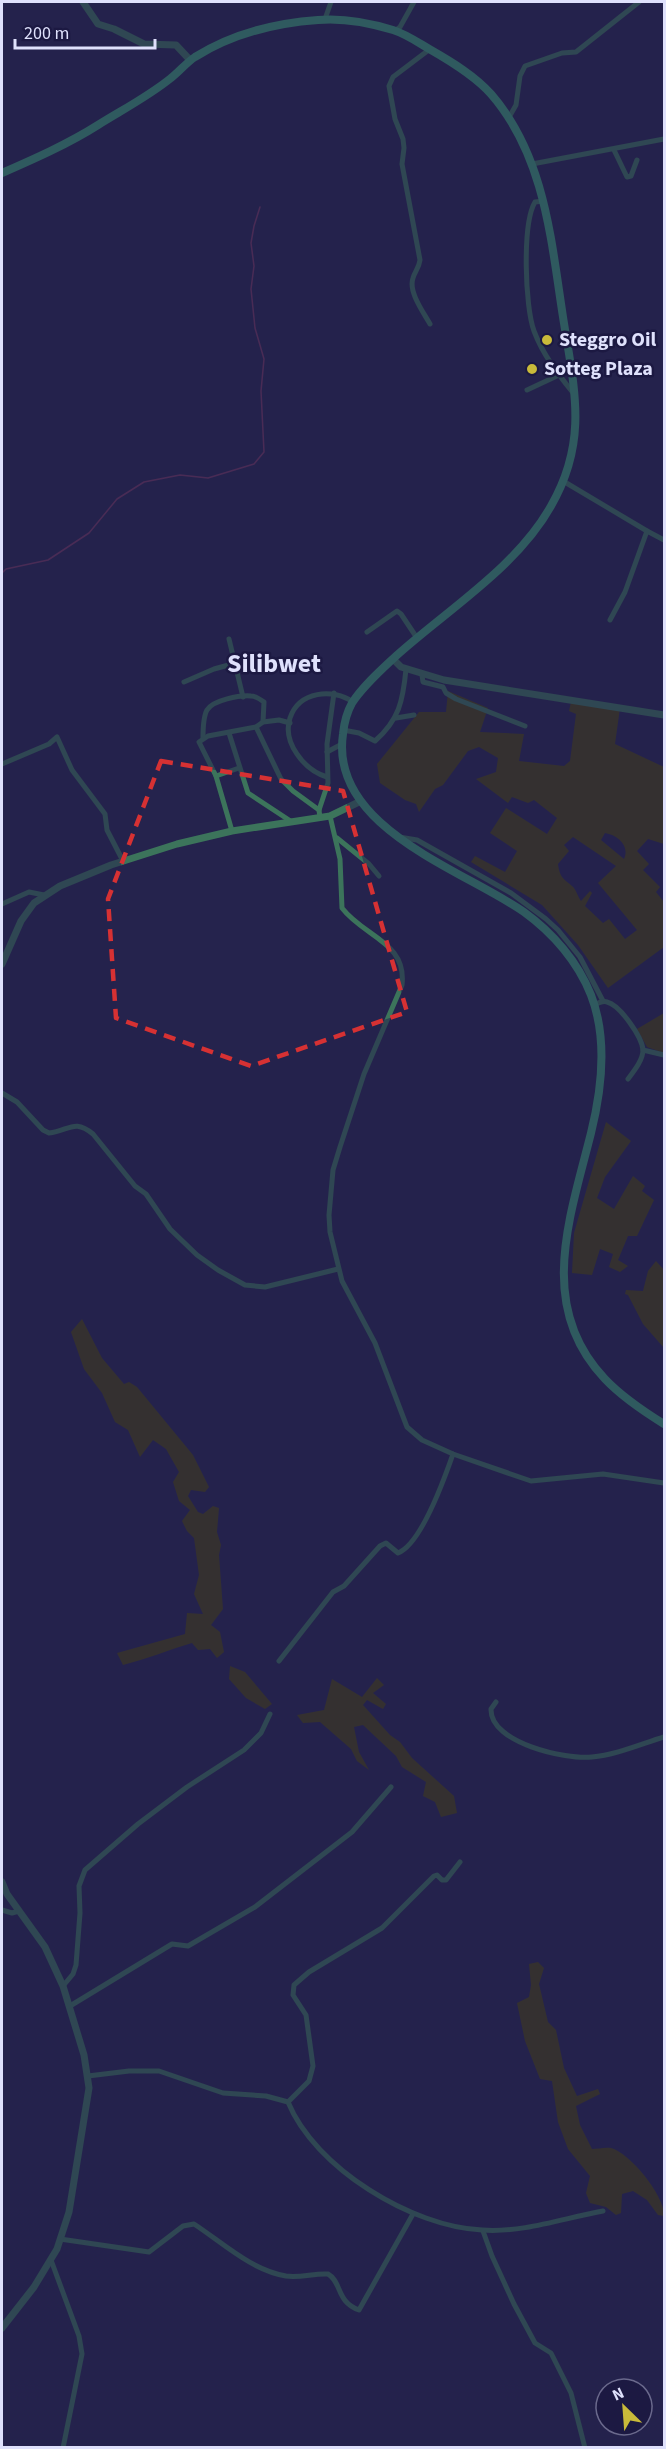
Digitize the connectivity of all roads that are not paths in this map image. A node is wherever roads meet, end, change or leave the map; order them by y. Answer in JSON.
{"nodes":[{"id":1,"x":83,"y":2,"type":"edge"},
{"id":2,"x":331,"y":2,"type":"edge"},
{"id":3,"x":414,"y":2,"type":"edge"},
{"id":4,"x":639,"y":2,"type":"edge"},
{"id":5,"x":325,"y":19,"type":"junction"},
{"id":6,"x":396,"y":30,"type":"junction"},
{"id":7,"x":430,"y":49,"type":"junction"},
{"id":8,"x":190,"y":60,"type":"junction"},
{"id":9,"x":508,"y":119,"type":"junction"},
{"id":10,"x":664,"y":140,"type":"edge"},
{"id":11,"x":614,"y":150,"type":"junction"},
{"id":12,"x":637,"y":160,"type":"dead end"},
{"id":13,"x":532,"y":164,"type":"junction"},
{"id":14,"x":2,"y":173,"type":"edge"},
{"id":15,"x":544,"y":201,"type":"junction"},
{"id":16,"x":430,"y":324,"type":"dead end"},
{"id":17,"x":559,"y":375,"type":"junction"},
{"id":18,"x":527,"y":390,"type":"dead end"},
{"id":19,"x":575,"y":394,"type":"junction"},
{"id":20,"x":563,"y":481,"type":"junction"},
{"id":21,"x":647,"y":531,"type":"junction"},
{"id":22,"x":664,"y":540,"type":"edge"},
{"id":23,"x":610,"y":620,"type":"dead end"},
{"id":24,"x":368,"y":632,"type":"dead end"},
{"id":25,"x":417,"y":638,"type":"junction"},
{"id":26,"x":229,"y":639,"type":"dead end"},
{"id":27,"x":393,"y":659,"type":"junction"},
{"id":28,"x":236,"y":663,"type":"junction"},
{"id":29,"x":406,"y":669,"type":"junction"},
{"id":30,"x":422,"y":675,"type":"junction"},
{"id":31,"x":184,"y":682,"type":"dead end"},
{"id":32,"x":334,"y":693,"type":"junction"},
{"id":33,"x":243,"y":697,"type":"junction"},
{"id":34,"x":353,"y":702,"type":"junction"},
{"id":35,"x":414,"y":715,"type":"dead end"},
{"id":36,"x":664,"y":715,"type":"edge"},
{"id":37,"x":396,"y":718,"type":"junction"},
{"id":38,"x":263,"y":722,"type":"junction"},
{"id":39,"x":290,"y":723,"type":"junction"},
{"id":40,"x":525,"y":726,"type":"dead end"},
{"id":41,"x":256,"y":727,"type":"junction"},
{"id":42,"x":343,"y":730,"type":"junction"},
{"id":43,"x":229,"y":733,"type":"junction"},
{"id":44,"x":203,"y":738,"type":"junction"},
{"id":45,"x":342,"y":744,"type":"junction"},
{"id":46,"x":327,"y":752,"type":"junction"},
{"id":47,"x":2,"y":764,"type":"edge"},
{"id":48,"x":239,"y":768,"type":"junction"},
{"id":49,"x":216,"y":776,"type":"junction"},
{"id":50,"x":327,"y":777,"type":"junction"},
{"id":51,"x":361,"y":801,"type":"junction"},
{"id":52,"x":320,"y":814,"type":"junction"},
{"id":53,"x":330,"y":816,"type":"junction"},
{"id":54,"x":292,"y":822,"type":"junction"},
{"id":55,"x":232,"y":831,"type":"junction"},
{"id":56,"x":399,"y":837,"type":"junction"},
{"id":57,"x":337,"y":838,"type":"junction"},
{"id":58,"x":123,"y":861,"type":"junction"},
{"id":59,"x":379,"y":876,"type":"dead end"},
{"id":60,"x":44,"y":895,"type":"junction"},
{"id":61,"x":2,"y":904,"type":"edge"},
{"id":62,"x":2,"y":964,"type":"edge"},
{"id":63,"x":603,"y":1001,"type":"junction"},
{"id":64,"x":594,"y":1005,"type":"junction"},
{"id":65,"x":643,"y":1050,"type":"junction"},
{"id":66,"x":664,"y":1055,"type":"edge"},
{"id":67,"x":628,"y":1079,"type":"dead end"},
{"id":68,"x":2,"y":1093,"type":"edge"},
{"id":69,"x":338,"y":1269,"type":"junction"},
{"id":70,"x":664,"y":1424,"type":"edge"},
{"id":71,"x":453,"y":1454,"type":"junction"},
{"id":72,"x":664,"y":1483,"type":"edge"},
{"id":73,"x":279,"y":1661,"type":"dead end"},
{"id":74,"x":496,"y":1701,"type":"dead end"},
{"id":75,"x":270,"y":1714,"type":"dead end"},
{"id":76,"x":664,"y":1737,"type":"edge"},
{"id":77,"x":391,"y":1787,"type":"dead end"},
{"id":78,"x":460,"y":1862,"type":"dead end"},
{"id":79,"x":2,"y":1882,"type":"edge"},
{"id":80,"x":2,"y":1910,"type":"edge"},
{"id":81,"x":19,"y":1911,"type":"junction"},
{"id":82,"x":63,"y":1986,"type":"junction"},
{"id":83,"x":70,"y":2006,"type":"junction"},
{"id":84,"x":88,"y":2076,"type":"junction"},
{"id":85,"x":288,"y":2102,"type":"junction"},
{"id":86,"x":603,"y":2211,"type":"dead end"},
{"id":87,"x":413,"y":2214,"type":"junction"},
{"id":88,"x":483,"y":2231,"type":"junction"},
{"id":89,"x":60,"y":2239,"type":"junction"},
{"id":90,"x":51,"y":2260,"type":"junction"},
{"id":91,"x":2,"y":2328,"type":"edge"},
{"id":92,"x":63,"y":2448,"type":"edge"},
{"id":93,"x":585,"y":2448,"type":"edge"}],
"edges":[{"from":1,"to":8,"type":"street"},
{"from":2,"to":5,"type":"street"},
{"from":3,"to":6,"type":"street"},
{"from":4,"to":9,"type":"street"},
{"from":5,"to":6,"type":"main road"},
{"from":5,"to":8,"type":"main road"},
{"from":6,"to":7,"type":"main road"},
{"from":7,"to":9,"type":"main road"},
{"from":7,"to":16,"type":"street"},
{"from":8,"to":14,"type":"main road"},
{"from":9,"to":13,"type":"main road"},
{"from":10,"to":11,"type":"street"},
{"from":11,"to":12,"type":"street"},
{"from":11,"to":13,"type":"street"},
{"from":13,"to":15,"type":"main road"},
{"from":15,"to":17,"type":"street"},
{"from":15,"to":19,"type":"main road"},
{"from":17,"to":18,"type":"street"},
{"from":17,"to":19,"type":"street"},
{"from":19,"to":20,"type":"main road"},
{"from":20,"to":21,"type":"street"},
{"from":20,"to":25,"type":"main road"},
{"from":21,"to":22,"type":"street"},
{"from":21,"to":23,"type":"street"},
{"from":24,"to":25,"type":"street"},
{"from":25,"to":27,"type":"main road"},
{"from":26,"to":28,"type":"street"},
{"from":27,"to":29,"type":"street"},
{"from":27,"to":34,"type":"main road"},
{"from":28,"to":31,"type":"street"},
{"from":28,"to":33,"type":"street"},
{"from":29,"to":30,"type":"street"},
{"from":29,"to":37,"type":"street"},
{"from":30,"to":36,"type":"street"},
{"from":30,"to":40,"type":"street"},
{"from":32,"to":34,"type":"street"},
{"from":32,"to":39,"type":"street"},
{"from":32,"to":46,"type":"street"},
{"from":33,"to":38,"type":"street"},
{"from":33,"to":44,"type":"street"},
{"from":34,"to":42,"type":"main road"},
{"from":35,"to":37,"type":"street"},
{"from":37,"to":42,"type":"street"},
{"from":38,"to":39,"type":"street"},
{"from":38,"to":41,"type":"street"},
{"from":39,"to":50,"type":"street"},
{"from":41,"to":43,"type":"street"},
{"from":41,"to":52,"type":"street"},
{"from":42,"to":45,"type":"main road"},
{"from":43,"to":44,"type":"street"},
{"from":43,"to":48,"type":"street"},
{"from":44,"to":49,"type":"street"},
{"from":45,"to":46,"type":"street"},
{"from":45,"to":51,"type":"main road"},
{"from":46,"to":50,"type":"street"},
{"from":47,"to":58,"type":"street"},
{"from":48,"to":49,"type":"street"},
{"from":48,"to":54,"type":"street"},
{"from":49,"to":55,"type":"street"},
{"from":50,"to":52,"type":"street"},
{"from":51,"to":53,"type":"street"},
{"from":51,"to":56,"type":"main road"},
{"from":52,"to":53,"type":"street"},
{"from":52,"to":54,"type":"street"},
{"from":53,"to":57,"type":"street"},
{"from":54,"to":55,"type":"street"},
{"from":55,"to":58,"type":"street"},
{"from":56,"to":63,"type":"street"},
{"from":56,"to":64,"type":"main road"},
{"from":57,"to":59,"type":"street"},
{"from":57,"to":69,"type":"street"},
{"from":58,"to":60,"type":"street"},
{"from":60,"to":61,"type":"street"},
{"from":60,"to":62,"type":"street"},
{"from":63,"to":64,"type":"street"},
{"from":63,"to":65,"type":"street"},
{"from":64,"to":70,"type":"main road"},
{"from":65,"to":66,"type":"street"},
{"from":65,"to":67,"type":"street"},
{"from":68,"to":69,"type":"street"},
{"from":69,"to":71,"type":"street"},
{"from":71,"to":72,"type":"street"},
{"from":71,"to":73,"type":"street"},
{"from":74,"to":76,"type":"street"},
{"from":75,"to":82,"type":"street"},
{"from":77,"to":83,"type":"street"},
{"from":78,"to":85,"type":"street"},
{"from":79,"to":81,"type":"street"},
{"from":80,"to":81,"type":"street"},
{"from":81,"to":82,"type":"street"},
{"from":82,"to":83,"type":"street"},
{"from":83,"to":84,"type":"street"},
{"from":84,"to":85,"type":"street"},
{"from":84,"to":89,"type":"street"},
{"from":85,"to":87,"type":"street"},
{"from":86,"to":88,"type":"street"},
{"from":87,"to":88,"type":"street"},
{"from":87,"to":89,"type":"street"},
{"from":88,"to":93,"type":"street"},
{"from":89,"to":90,"type":"street"},
{"from":90,"to":91,"type":"street"},
{"from":90,"to":92,"type":"street"}]}
